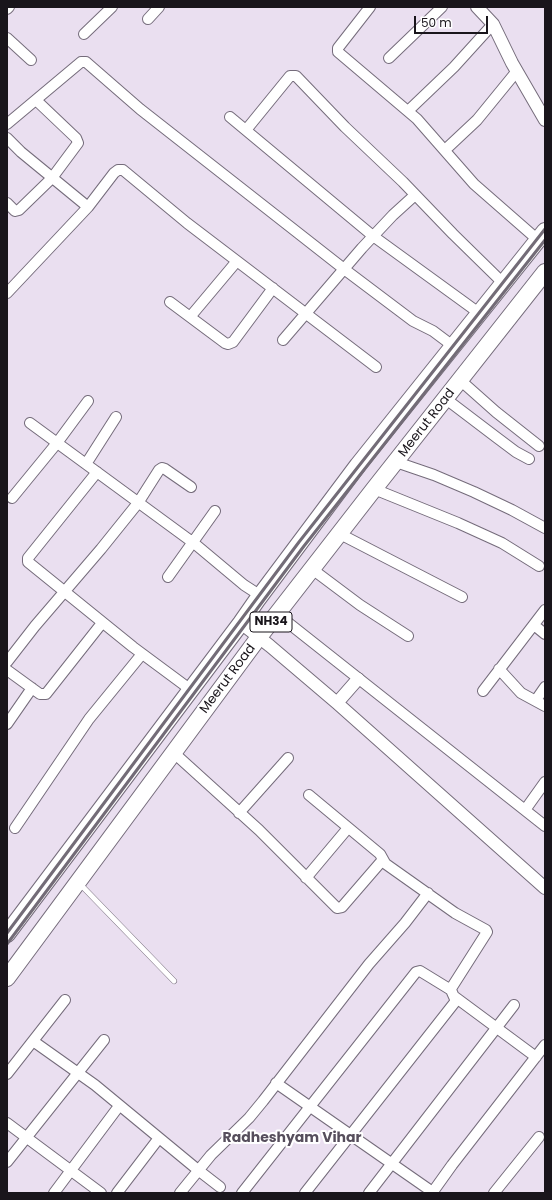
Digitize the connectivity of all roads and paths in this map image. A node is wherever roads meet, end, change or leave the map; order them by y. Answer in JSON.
{"nodes":[{"id":1,"x":112,"y":7,"type":"edge"},
{"id":2,"x":159,"y":7,"type":"edge"},
{"id":3,"x":370,"y":7,"type":"edge"},
{"id":4,"x":442,"y":7,"type":"edge"},
{"id":5,"x":477,"y":7,"type":"edge"},
{"id":6,"x":148,"y":19,"type":"dead end"},
{"id":7,"x":493,"y":24,"type":"junction"},
{"id":8,"x":84,"y":34,"type":"dead end"},
{"id":9,"x":7,"y":38,"type":"edge"},
{"id":10,"x":389,"y":58,"type":"dead end"},
{"id":11,"x":31,"y":60,"type":"dead end"},
{"id":12,"x":517,"y":72,"type":"junction"},
{"id":13,"x":36,"y":100,"type":"junction"},
{"id":14,"x":408,"y":111,"type":"junction"},
{"id":15,"x":230,"y":116,"type":"dead end"},
{"id":16,"x":545,"y":120,"type":"edge"},
{"id":17,"x":7,"y":124,"type":"edge"},
{"id":18,"x":246,"y":130,"type":"junction"},
{"id":19,"x":7,"y":138,"type":"edge"},
{"id":20,"x":445,"y":150,"type":"junction"},
{"id":21,"x":52,"y":178,"type":"junction"},
{"id":22,"x":415,"y":195,"type":"junction"},
{"id":23,"x":7,"y":203,"type":"edge"},
{"id":24,"x":88,"y":207,"type":"junction"},
{"id":25,"x":541,"y":235,"type":"edge"},
{"id":26,"x":373,"y":236,"type":"junction"},
{"id":27,"x":237,"y":261,"type":"junction"},
{"id":28,"x":344,"y":269,"type":"junction"},
{"id":29,"x":545,"y":272,"type":"edge"},
{"id":30,"x":503,"y":283,"type":"junction"},
{"id":31,"x":273,"y":288,"type":"junction"},
{"id":32,"x":7,"y":293,"type":"edge"},
{"id":33,"x":170,"y":302,"type":"dead end"},
{"id":34,"x":306,"y":313,"type":"junction"},
{"id":35,"x":479,"y":313,"type":"junction"},
{"id":36,"x":190,"y":317,"type":"junction"},
{"id":37,"x":283,"y":340,"type":"dead end"},
{"id":38,"x":453,"y":346,"type":"junction"},
{"id":39,"x":376,"y":367,"type":"dead end"},
{"id":40,"x":460,"y":380,"type":"junction"},
{"id":41,"x":446,"y":398,"type":"junction"},
{"id":42,"x":88,"y":402,"type":"dead end"},
{"id":43,"x":116,"y":417,"type":"dead end"},
{"id":44,"x":30,"y":423,"type":"dead end"},
{"id":45,"x":57,"y":443,"type":"junction"},
{"id":46,"x":539,"y":446,"type":"dead end"},
{"id":47,"x":529,"y":459,"type":"dead end"},
{"id":48,"x":396,"y":462,"type":"junction"},
{"id":49,"x":86,"y":464,"type":"junction"},
{"id":50,"x":97,"y":472,"type":"junction"},
{"id":51,"x":191,"y":487,"type":"dead end"},
{"id":52,"x":374,"y":489,"type":"junction"},
{"id":53,"x":12,"y":498,"type":"dead end"},
{"id":54,"x":138,"y":503,"type":"junction"},
{"id":55,"x":215,"y":511,"type":"dead end"},
{"id":56,"x":545,"y":528,"type":"edge"},
{"id":57,"x":340,"y":534,"type":"junction"},
{"id":58,"x":192,"y":542,"type":"junction"},
{"id":59,"x":539,"y":566,"type":"dead end"},
{"id":60,"x":312,"y":569,"type":"junction"},
{"id":61,"x":168,"y":577,"type":"dead end"},
{"id":62,"x":64,"y":592,"type":"junction"},
{"id":63,"x":261,"y":596,"type":"junction"},
{"id":64,"x":462,"y":597,"type":"dead end"},
{"id":65,"x":545,"y":610,"type":"edge"},
{"id":66,"x":277,"y":614,"type":"junction"},
{"id":67,"x":102,"y":623,"type":"junction"},
{"id":68,"x":241,"y":623,"type":"junction"},
{"id":69,"x":534,"y":625,"type":"junction"},
{"id":70,"x":545,"y":634,"type":"edge"},
{"id":71,"x":408,"y":636,"type":"dead end"},
{"id":72,"x":259,"y":637,"type":"junction"},
{"id":73,"x":142,"y":654,"type":"junction"},
{"id":74,"x":7,"y":662,"type":"edge"},
{"id":75,"x":499,"y":669,"type":"junction"},
{"id":76,"x":7,"y":670,"type":"edge"},
{"id":77,"x":358,"y":679,"type":"junction"},
{"id":78,"x":545,"y":687,"type":"edge"},
{"id":79,"x":32,"y":688,"type":"junction"},
{"id":80,"x":191,"y":690,"type":"junction"},
{"id":81,"x":483,"y":691,"type":"dead end"},
{"id":82,"x":536,"y":700,"type":"junction"},
{"id":83,"x":337,"y":703,"type":"junction"},
{"id":84,"x":545,"y":706,"type":"edge"},
{"id":85,"x":7,"y":724,"type":"edge"},
{"id":86,"x":174,"y":753,"type":"junction"},
{"id":87,"x":288,"y":758,"type":"dead end"},
{"id":88,"x":545,"y":782,"type":"edge"},
{"id":89,"x":309,"y":795,"type":"dead end"},
{"id":90,"x":525,"y":810,"type":"junction"},
{"id":91,"x":239,"y":813,"type":"junction"},
{"id":92,"x":545,"y":826,"type":"edge"},
{"id":93,"x":15,"y":828,"type":"dead end"},
{"id":94,"x":348,"y":828,"type":"junction"},
{"id":95,"x":385,"y":863,"type":"junction"},
{"id":96,"x":306,"y":878,"type":"junction"},
{"id":97,"x":78,"y":882,"type":"junction"},
{"id":98,"x":545,"y":888,"type":"edge"},
{"id":99,"x":428,"y":893,"type":"junction"},
{"id":100,"x":7,"y":934,"type":"edge"},
{"id":101,"x":7,"y":978,"type":"edge"},
{"id":102,"x":174,"y":981,"type":"dead end"},
{"id":103,"x":453,"y":994,"type":"junction"},
{"id":104,"x":65,"y":1000,"type":"dead end"},
{"id":105,"x":514,"y":1005,"type":"dead end"},
{"id":106,"x":496,"y":1028,"type":"junction"},
{"id":107,"x":104,"y":1040,"type":"dead end"},
{"id":108,"x":33,"y":1041,"type":"junction"},
{"id":109,"x":545,"y":1045,"type":"edge"},
{"id":110,"x":536,"y":1057,"type":"junction"},
{"id":111,"x":77,"y":1073,"type":"junction"},
{"id":112,"x":7,"y":1074,"type":"edge"},
{"id":113,"x":276,"y":1083,"type":"junction"},
{"id":114,"x":119,"y":1106,"type":"junction"},
{"id":115,"x":310,"y":1107,"type":"junction"},
{"id":116,"x":7,"y":1123,"type":"edge"},
{"id":117,"x":351,"y":1136,"type":"junction"},
{"id":118,"x":539,"y":1136,"type":"dead end"},
{"id":119,"x":26,"y":1138,"type":"junction"},
{"id":120,"x":158,"y":1138,"type":"junction"},
{"id":121,"x":7,"y":1162,"type":"edge"},
{"id":122,"x":392,"y":1164,"type":"junction"},
{"id":123,"x":71,"y":1170,"type":"junction"},
{"id":124,"x":198,"y":1170,"type":"junction"},
{"id":125,"x":220,"y":1187,"type":"dead end"},
{"id":126,"x":54,"y":1193,"type":"edge"},
{"id":127,"x":101,"y":1193,"type":"edge"},
{"id":128,"x":117,"y":1193,"type":"edge"},
{"id":129,"x":180,"y":1193,"type":"edge"},
{"id":130,"x":242,"y":1193,"type":"edge"},
{"id":131,"x":305,"y":1193,"type":"edge"},
{"id":132,"x":369,"y":1193,"type":"edge"},
{"id":133,"x":433,"y":1193,"type":"edge"},
{"id":134,"x":494,"y":1193,"type":"edge"}],
"edges":[{"from":1,"to":8,"type":"street"},
{"from":2,"to":6,"type":"street"},
{"from":3,"to":14,"type":"street"},
{"from":4,"to":10,"type":"street"},
{"from":5,"to":7,"type":"street"},
{"from":7,"to":12,"type":"street"},
{"from":7,"to":14,"type":"street"},
{"from":9,"to":11,"type":"street"},
{"from":12,"to":16,"type":"street"},
{"from":12,"to":20,"type":"street"},
{"from":13,"to":17,"type":"street"},
{"from":13,"to":21,"type":"street"},
{"from":13,"to":28,"type":"street"},
{"from":14,"to":20,"type":"street"},
{"from":15,"to":18,"type":"street"},
{"from":18,"to":22,"type":"street"},
{"from":18,"to":26,"type":"street"},
{"from":19,"to":21,"type":"street"},
{"from":20,"to":25,"type":"street"},
{"from":21,"to":23,"type":"street"},
{"from":21,"to":24,"type":"street"},
{"from":22,"to":26,"type":"street"},
{"from":22,"to":30,"type":"street"},
{"from":24,"to":27,"type":"street"},
{"from":24,"to":32,"type":"street"},
{"from":25,"to":30,"type":"highway","name":"Meerut Road","number":"NH34"},
{"from":26,"to":28,"type":"street"},
{"from":26,"to":35,"type":"street"},
{"from":27,"to":31,"type":"street"},
{"from":27,"to":36,"type":"street"},
{"from":28,"to":34,"type":"street"},
{"from":28,"to":38,"type":"street"},
{"from":29,"to":40,"type":"highway","name":"Meerut Road","number":"NH34"},
{"from":30,"to":35,"type":"highway","name":"Meerut Road","number":"NH34"},
{"from":31,"to":34,"type":"street"},
{"from":31,"to":36,"type":"street"},
{"from":33,"to":36,"type":"street"},
{"from":34,"to":37,"type":"street"},
{"from":34,"to":39,"type":"street"},
{"from":35,"to":38,"type":"highway","name":"Meerut Road","number":"NH34"},
{"from":38,"to":63,"type":"highway","name":"Meerut Road","number":"NH34"},
{"from":40,"to":41,"type":"highway","name":"Meerut Road","number":"NH34"},
{"from":40,"to":46,"type":"street"},
{"from":41,"to":47,"type":"street"},
{"from":41,"to":48,"type":"highway","name":"Meerut Road","number":"NH34"},
{"from":42,"to":45,"type":"street"},
{"from":43,"to":49,"type":"street"},
{"from":44,"to":45,"type":"street"},
{"from":45,"to":49,"type":"street"},
{"from":45,"to":53,"type":"street"},
{"from":48,"to":52,"type":"highway","name":"Meerut Road","number":"NH34"},
{"from":48,"to":56,"type":"street"},
{"from":49,"to":50,"type":"street"},
{"from":50,"to":54,"type":"street"},
{"from":50,"to":62,"type":"street"},
{"from":51,"to":54,"type":"street"},
{"from":52,"to":57,"type":"highway","name":"Meerut Road","number":"NH34"},
{"from":52,"to":59,"type":"street"},
{"from":54,"to":58,"type":"street"},
{"from":54,"to":62,"type":"street"},
{"from":55,"to":58,"type":"street"},
{"from":57,"to":60,"type":"highway","name":"Meerut Road","number":"NH34"},
{"from":57,"to":64,"type":"street"},
{"from":58,"to":61,"type":"street"},
{"from":58,"to":63,"type":"street"},
{"from":60,"to":66,"type":"highway","name":"Meerut Road","number":"NH34"},
{"from":60,"to":71,"type":"street"},
{"from":62,"to":67,"type":"street"},
{"from":62,"to":74,"type":"street"},
{"from":63,"to":68,"type":"highway","name":"Meerut Road","number":"NH34"},
{"from":65,"to":69,"type":"street"},
{"from":66,"to":72,"type":"highway","name":"Meerut Road","number":"NH34"},
{"from":66,"to":77,"type":"street"},
{"from":67,"to":73,"type":"street"},
{"from":67,"to":79,"type":"street"},
{"from":68,"to":72,"type":"street"},
{"from":68,"to":80,"type":"highway","name":"Meerut Road","number":"NH34"},
{"from":69,"to":70,"type":"street"},
{"from":69,"to":75,"type":"street"},
{"from":72,"to":83,"type":"street"},
{"from":72,"to":86,"type":"highway","name":"Meerut Road","number":"NH34"},
{"from":73,"to":80,"type":"street"},
{"from":73,"to":93,"type":"street"},
{"from":75,"to":81,"type":"street"},
{"from":75,"to":82,"type":"street"},
{"from":76,"to":79,"type":"street"},
{"from":77,"to":83,"type":"street"},
{"from":77,"to":90,"type":"street"},
{"from":78,"to":82,"type":"street"},
{"from":79,"to":85,"type":"street"},
{"from":80,"to":100,"type":"highway","name":"Meerut Road","number":"NH34"},
{"from":82,"to":84,"type":"street"},
{"from":83,"to":98,"type":"street"},
{"from":86,"to":91,"type":"street"},
{"from":86,"to":97,"type":"highway","name":"Meerut Road","number":"NH34"},
{"from":87,"to":91,"type":"street"},
{"from":88,"to":90,"type":"street"},
{"from":89,"to":94,"type":"street"},
{"from":90,"to":92,"type":"street"},
{"from":91,"to":96,"type":"street"},
{"from":94,"to":95,"type":"street"},
{"from":94,"to":96,"type":"street"},
{"from":95,"to":96,"type":"street"},
{"from":95,"to":99,"type":"street"},
{"from":97,"to":101,"type":"highway","name":"Meerut Road","number":"NH34"},
{"from":97,"to":102,"type":"lane"},
{"from":99,"to":103,"type":"street"},
{"from":99,"to":113,"type":"street"},
{"from":103,"to":106,"type":"street"},
{"from":103,"to":115,"type":"street"},
{"from":103,"to":117,"type":"street"},
{"from":104,"to":108,"type":"street"},
{"from":105,"to":106,"type":"street"},
{"from":106,"to":110,"type":"street"},
{"from":106,"to":122,"type":"street"},
{"from":107,"to":111,"type":"street"},
{"from":108,"to":111,"type":"street"},
{"from":108,"to":112,"type":"street"},
{"from":109,"to":110,"type":"street"},
{"from":110,"to":133,"type":"street"},
{"from":111,"to":114,"type":"street"},
{"from":111,"to":119,"type":"street"},
{"from":113,"to":115,"type":"street"},
{"from":113,"to":124,"type":"street"},
{"from":114,"to":120,"type":"street"},
{"from":114,"to":123,"type":"street"},
{"from":115,"to":117,"type":"street"},
{"from":115,"to":130,"type":"street"},
{"from":116,"to":119,"type":"street"},
{"from":117,"to":122,"type":"street"},
{"from":117,"to":131,"type":"street"},
{"from":118,"to":134,"type":"street"},
{"from":119,"to":121,"type":"street"},
{"from":119,"to":123,"type":"street"},
{"from":120,"to":124,"type":"street"},
{"from":120,"to":128,"type":"street"},
{"from":122,"to":132,"type":"street"},
{"from":122,"to":133,"type":"street"},
{"from":123,"to":126,"type":"street"},
{"from":123,"to":127,"type":"street"},
{"from":124,"to":125,"type":"street"},
{"from":124,"to":129,"type":"street"}]}
